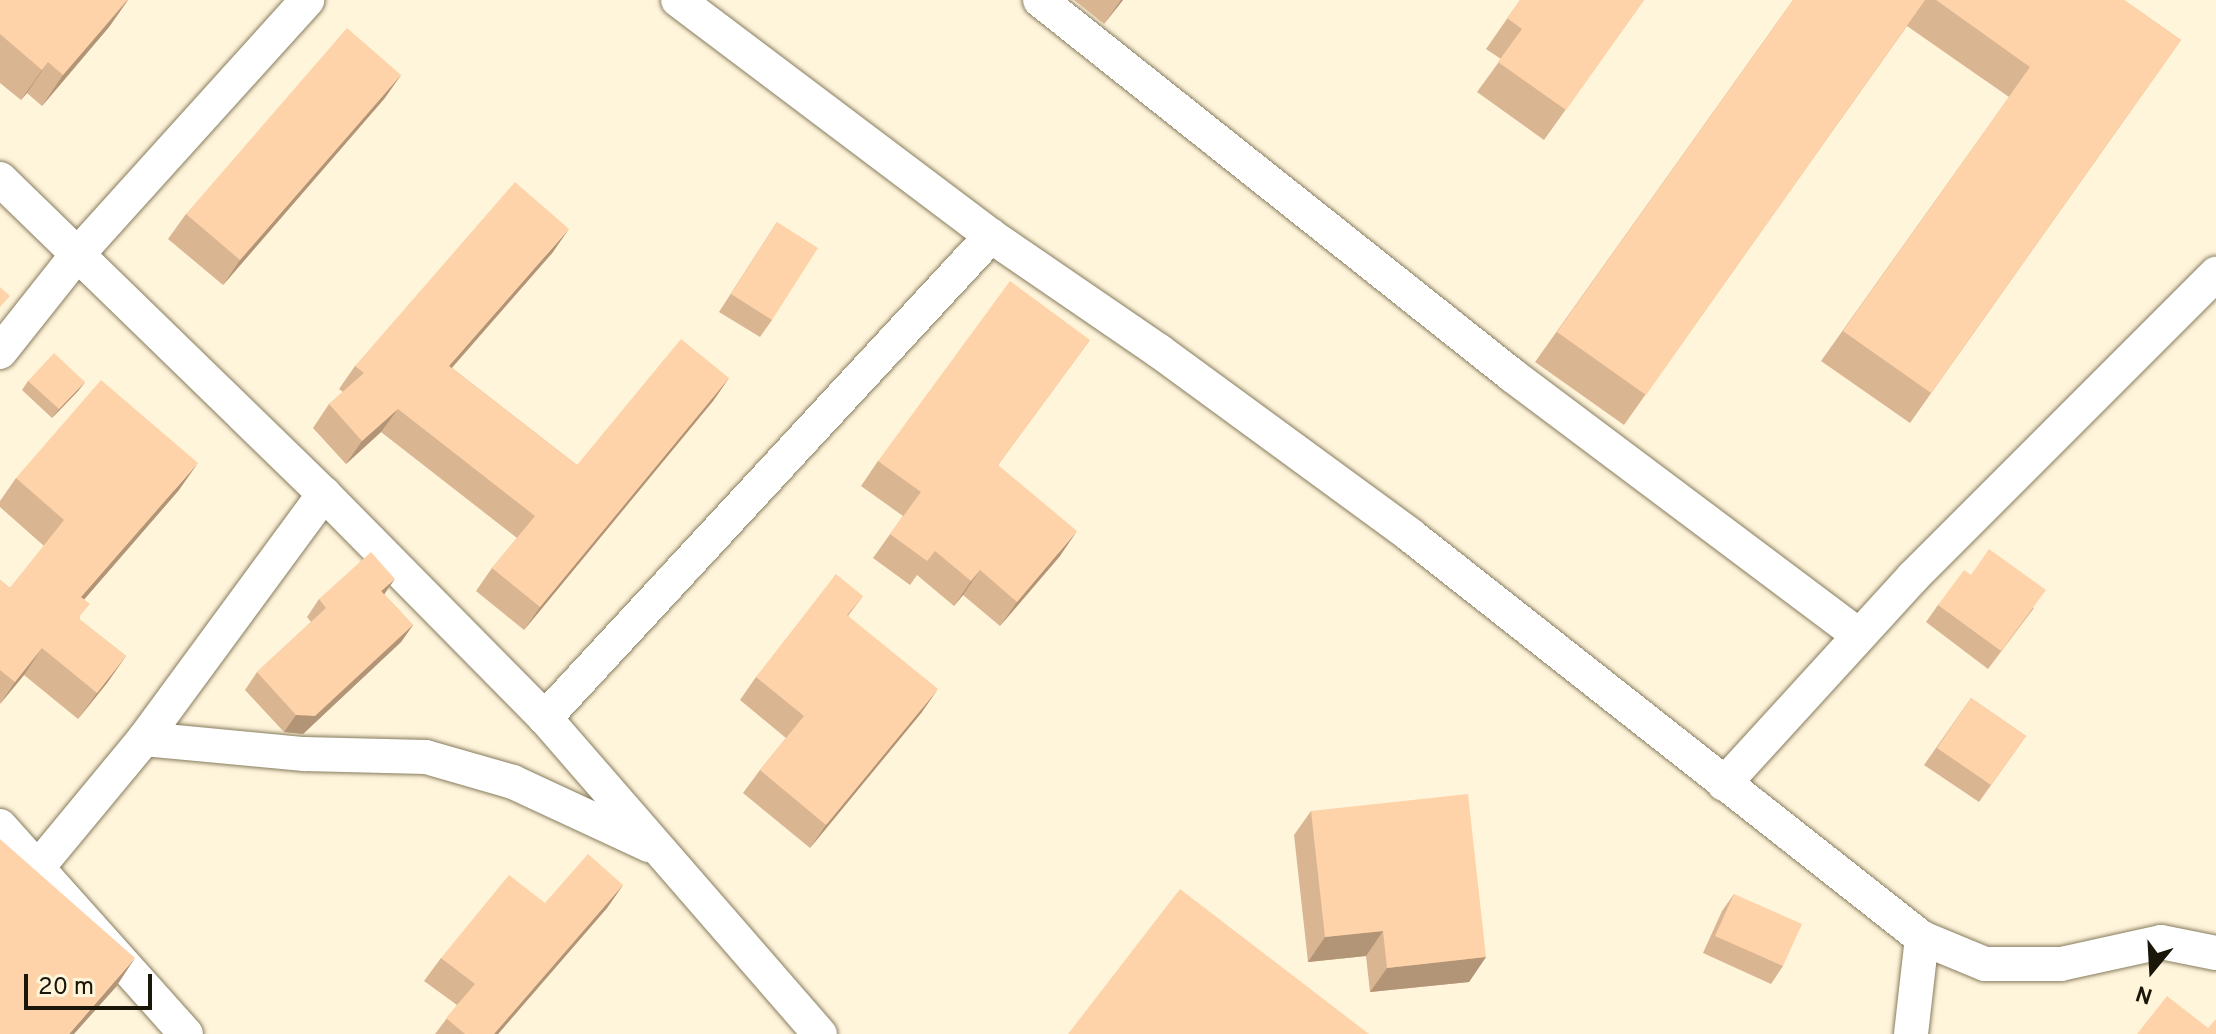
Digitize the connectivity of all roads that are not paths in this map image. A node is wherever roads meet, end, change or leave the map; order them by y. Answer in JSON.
{"nodes":[{"id":1,"x":307,"y":0,"type":"edge"},
{"id":2,"x":678,"y":0,"type":"edge"},
{"id":3,"x":1040,"y":0,"type":"edge"},
{"id":4,"x":0,"y":179,"type":"edge"},
{"id":5,"x":991,"y":236,"type":"junction"},
{"id":6,"x":76,"y":256,"type":"junction"},
{"id":7,"x":2216,"y":274,"type":"edge"},
{"id":8,"x":0,"y":352,"type":"edge"},
{"id":9,"x":324,"y":494,"type":"junction"},
{"id":10,"x":1858,"y":635,"type":"junction"},
{"id":11,"x":545,"y":718,"type":"junction"},
{"id":12,"x":144,"y":739,"type":"junction"},
{"id":13,"x":1724,"y":784,"type":"junction"},
{"id":14,"x":0,"y":826,"type":"edge"},
{"id":15,"x":666,"y":853,"type":"junction"},
{"id":16,"x":39,"y":866,"type":"junction"},
{"id":17,"x":1922,"y":938,"type":"junction"},
{"id":18,"x":2216,"y":953,"type":"edge"},
{"id":19,"x":186,"y":1034,"type":"edge"},
{"id":20,"x":820,"y":1034,"type":"edge"},
{"id":21,"x":1911,"y":1034,"type":"edge"}],
"edges":[{"from":1,"to":6,"type":"street"},
{"from":2,"to":5,"type":"street"},
{"from":3,"to":10,"type":"street"},
{"from":4,"to":6,"type":"street"},
{"from":5,"to":11,"type":"street"},
{"from":5,"to":13,"type":"street"},
{"from":6,"to":8,"type":"street"},
{"from":6,"to":9,"type":"street"},
{"from":7,"to":10,"type":"street"},
{"from":9,"to":11,"type":"street"},
{"from":9,"to":12,"type":"street"},
{"from":10,"to":13,"type":"street"},
{"from":11,"to":15,"type":"street"},
{"from":12,"to":15,"type":"street"},
{"from":12,"to":16,"type":"street"},
{"from":13,"to":17,"type":"street"},
{"from":14,"to":16,"type":"street"},
{"from":15,"to":20,"type":"street"},
{"from":16,"to":19,"type":"street"},
{"from":17,"to":18,"type":"street"},
{"from":17,"to":21,"type":"street"}]}
